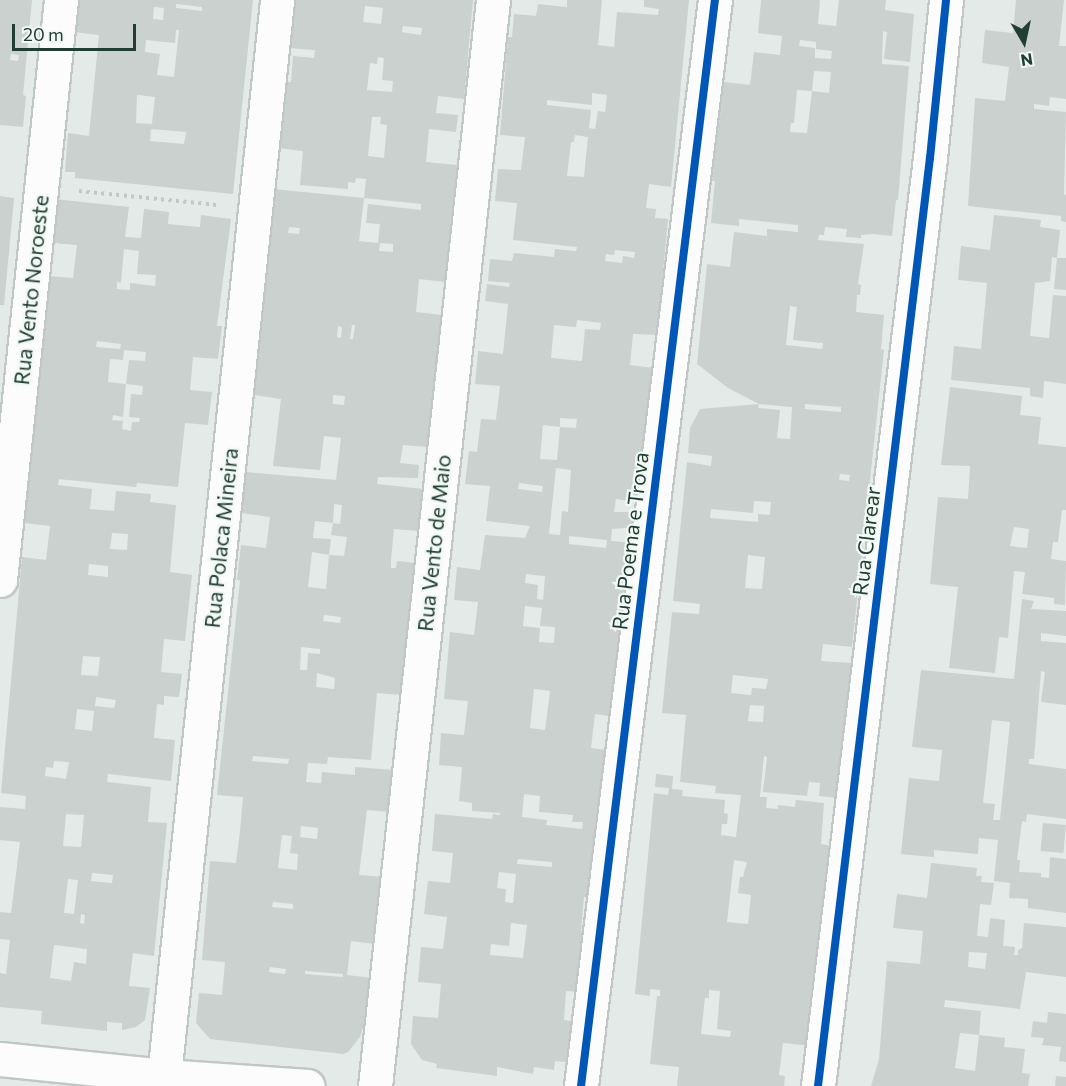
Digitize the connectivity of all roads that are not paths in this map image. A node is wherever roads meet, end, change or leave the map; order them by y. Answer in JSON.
{"nodes":[{"id":1,"x":61,"y":0,"type":"edge"},
{"id":2,"x":277,"y":0,"type":"edge"},
{"id":3,"x":493,"y":0,"type":"edge"},
{"id":4,"x":715,"y":0,"type":"edge"},
{"id":5,"x":946,"y":0,"type":"edge"},
{"id":6,"x":0,"y":580,"type":"edge"},
{"id":7,"x":0,"y":1059,"type":"edge"},
{"id":8,"x":164,"y":1076,"type":"junction"},
{"id":9,"x":308,"y":1086,"type":"edge"},
{"id":10,"x":375,"y":1086,"type":"edge"},
{"id":11,"x":580,"y":1086,"type":"edge"},
{"id":12,"x":818,"y":1086,"type":"edge"}],
"edges":[{"from":1,"to":6,"type":"street","name":"Rua Vento Noroeste"},
{"from":2,"to":8,"type":"street","name":"Rua Polaca Mineira"},
{"from":3,"to":10,"type":"street","name":"Rua Vento de Maio"},
{"from":4,"to":11,"type":"street","name":"Rua Poema e Trova"},
{"from":5,"to":12,"type":"street","name":"Rua Clarear"},
{"from":7,"to":8,"type":"street"},
{"from":8,"to":9,"type":"street"}]}
